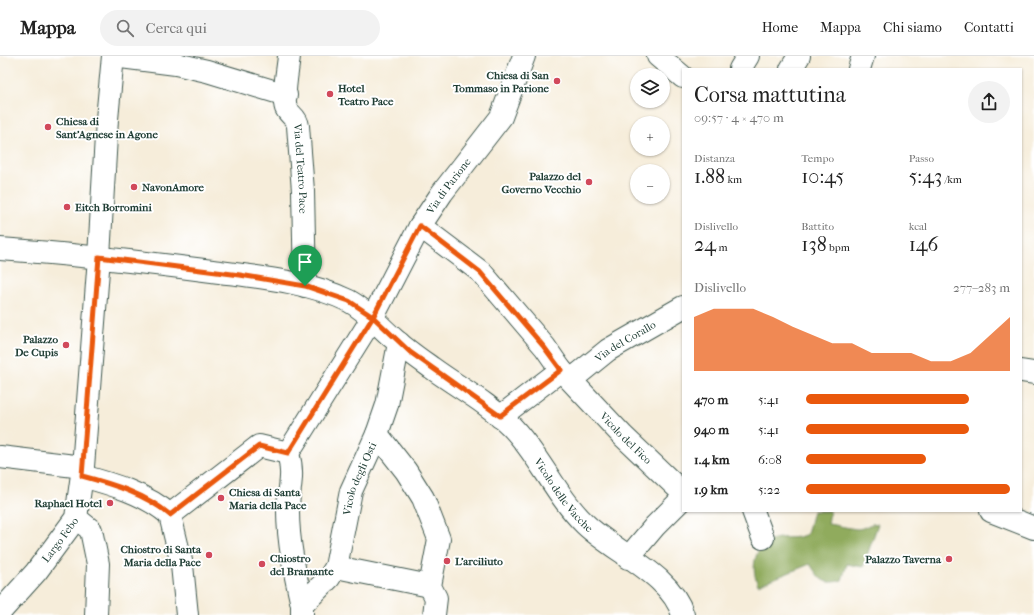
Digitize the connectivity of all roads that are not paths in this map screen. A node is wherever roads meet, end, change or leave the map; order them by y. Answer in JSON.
{"nodes":[{"id":1,"x":113,"y":56,"type":"edge"},
{"id":2,"x":289,"y":56,"type":"edge"},
{"id":3,"x":524,"y":56,"type":"edge"},
{"id":4,"x":658,"y":56,"type":"edge"},
{"id":5,"x":748,"y":56,"type":"edge"},
{"id":6,"x":800,"y":56,"type":"edge"},
{"id":7,"x":863,"y":56,"type":"edge"},
{"id":8,"x":741,"y":68,"type":"edge"},
{"id":9,"x":792,"y":68,"type":"edge"},
{"id":10,"x":859,"y":68,"type":"edge"},
{"id":11,"x":682,"y":76,"type":"edge"},
{"id":12,"x":286,"y":95,"type":"junction"},
{"id":13,"x":420,"y":226,"type":"junction"},
{"id":14,"x":0,"y":249,"type":"edge"},
{"id":15,"x":99,"y":257,"type":"junction"},
{"id":16,"x":305,"y":286,"type":"junction"},
{"id":17,"x":682,"y":308,"type":"edge"},
{"id":18,"x":373,"y":317,"type":"junction"},
{"id":19,"x":399,"y":343,"type":"junction"},
{"id":20,"x":562,"y":369,"type":"junction"},
{"id":21,"x":1022,"y":371,"type":"edge"},
{"id":22,"x":1034,"y":373,"type":"edge"},
{"id":23,"x":500,"y":416,"type":"junction"},
{"id":24,"x":377,"y":434,"type":"junction"},
{"id":25,"x":288,"y":453,"type":"junction"},
{"id":26,"x":0,"y":457,"type":"edge"},
{"id":27,"x":82,"y":471,"type":"junction"},
{"id":28,"x":682,"y":493,"type":"edge"},
{"id":29,"x":682,"y":499,"type":"edge"},
{"id":30,"x":753,"y":512,"type":"edge"},
{"id":31,"x":994,"y":512,"type":"edge"},
{"id":32,"x":170,"y":515,"type":"junction"},
{"id":33,"x":76,"y":518,"type":"junction"},
{"id":34,"x":1034,"y":528,"type":"edge"},
{"id":35,"x":763,"y":538,"type":"dead end"},
{"id":36,"x":628,"y":558,"type":"junction"},
{"id":37,"x":336,"y":567,"type":"junction"},
{"id":38,"x":430,"y":586,"type":"junction"},
{"id":39,"x":302,"y":610,"type":"edge"},
{"id":40,"x":0,"y":612,"type":"edge"},
{"id":41,"x":96,"y":615,"type":"edge"},
{"id":42,"x":187,"y":615,"type":"edge"},
{"id":43,"x":434,"y":615,"type":"edge"},
{"id":44,"x":683,"y":615,"type":"edge"}],
"edges":[{"from":1,"to":12,"type":"street"},
{"from":1,"to":15,"type":"street"},
{"from":2,"to":12,"type":"street","name":"Via del Teatro Pace"},
{"from":3,"to":13,"type":"street","name":"Via di Parione"},
{"from":4,"to":11,"type":"street"},
{"from":5,"to":8,"type":"street"},
{"from":6,"to":9,"type":"street"},
{"from":7,"to":10,"type":"street"},
{"from":12,"to":16,"type":"street","name":"Via del Teatro Pace"},
{"from":13,"to":18,"type":"street","name":"Via di Parione"},
{"from":13,"to":20,"type":"street","name":"Vicolo del Fico"},
{"from":14,"to":15,"type":"street","name":"Vicolo delle Vacche"},
{"from":15,"to":16,"type":"street","name":"Vicolo delle Vacche"},
{"from":15,"to":27,"type":"street"},
{"from":16,"to":18,"type":"street","name":"Vicolo delle Vacche"},
{"from":17,"to":20,"type":"street","name":"Via del Corallo"},
{"from":18,"to":19,"type":"street","name":"Vicolo delle Vacche"},
{"from":18,"to":25,"type":"street","name":"Via di Parione"},
{"from":19,"to":23,"type":"street","name":"Vicolo delle Vacche"},
{"from":19,"to":24,"type":"street","name":"Vicolo degli Osti"},
{"from":20,"to":23,"type":"street","name":"Via del Corallo"},
{"from":20,"to":28,"type":"street","name":"Vicolo del Fico"},
{"from":21,"to":22,"type":"street"},
{"from":23,"to":36,"type":"street","name":"Vicolo delle Vacche"},
{"from":24,"to":37,"type":"street","name":"Vicolo degli Osti"},
{"from":24,"to":38,"type":"street"},
{"from":25,"to":32,"type":"street"},
{"from":25,"to":39,"type":"street"},
{"from":26,"to":27,"type":"street"},
{"from":27,"to":32,"type":"street"},
{"from":27,"to":33,"type":"street"},
{"from":29,"to":36,"type":"street"},
{"from":30,"to":35,"type":"street"},
{"from":31,"to":34,"type":"street"},
{"from":32,"to":42,"type":"street"},
{"from":33,"to":40,"type":"street","name":"Largo Febo"},
{"from":33,"to":41,"type":"street","name":"Largo Febo"},
{"from":36,"to":44,"type":"street","name":"Vicolo delle Vacche"},
{"from":37,"to":38,"type":"street"},
{"from":37,"to":39,"type":"street","name":"Vicolo degli Osti"},
{"from":38,"to":43,"type":"street"}]}
